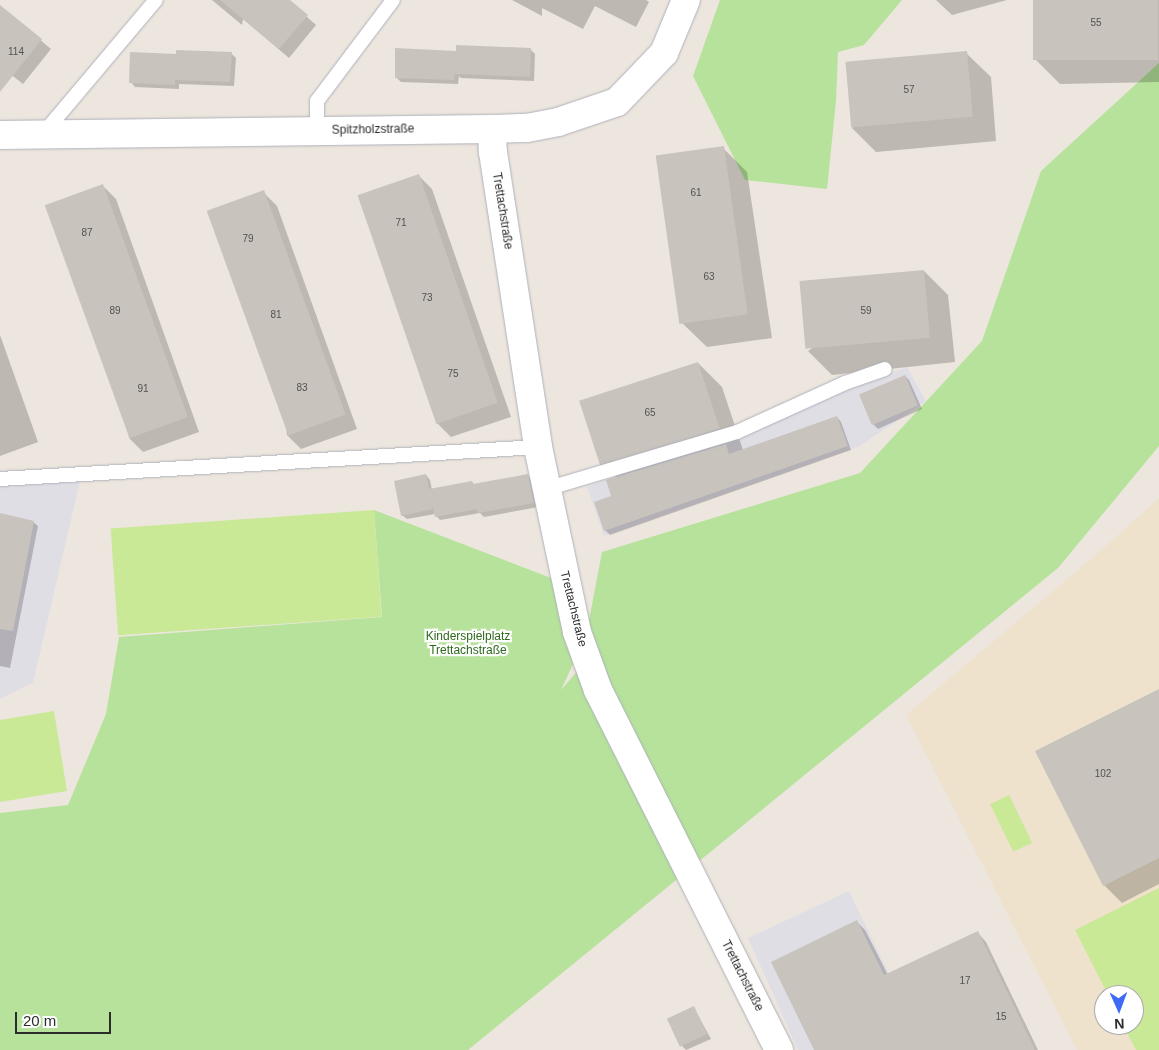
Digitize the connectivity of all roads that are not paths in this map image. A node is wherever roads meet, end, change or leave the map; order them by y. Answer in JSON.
{"nodes":[{"id":1,"x":156,"y":0,"type":"edge"},
{"id":2,"x":393,"y":0,"type":"edge"},
{"id":3,"x":686,"y":0,"type":"edge"},
{"id":4,"x":492,"y":129,"type":"junction"},
{"id":5,"x":317,"y":131,"type":"junction"},
{"id":6,"x":43,"y":135,"type":"junction"},
{"id":7,"x":0,"y":136,"type":"edge"},
{"id":8,"x":885,"y":369,"type":"dead end"},
{"id":9,"x":538,"y":447,"type":"junction"},
{"id":10,"x":0,"y":479,"type":"edge"},
{"id":11,"x":546,"y":489,"type":"junction"},
{"id":12,"x":779,"y":1050,"type":"edge"}],
"edges":[{"from":1,"to":6,"type":"lane"},
{"from":2,"to":5,"type":"lane"},
{"from":3,"to":4,"type":"street","name":"Spitzholzstraße"},
{"from":4,"to":5,"type":"street","name":"Spitzholzstraße"},
{"from":4,"to":9,"type":"street","name":"Trettachstraße"},
{"from":5,"to":6,"type":"street","name":"Spitzholzstraße"},
{"from":6,"to":7,"type":"street","name":"Spitzholzstraße"},
{"from":8,"to":11,"type":"lane"},
{"from":9,"to":10,"type":"lane"},
{"from":9,"to":11,"type":"street","name":"Trettachstraße"},
{"from":11,"to":12,"type":"street","name":"Trettachstraße"}]}
